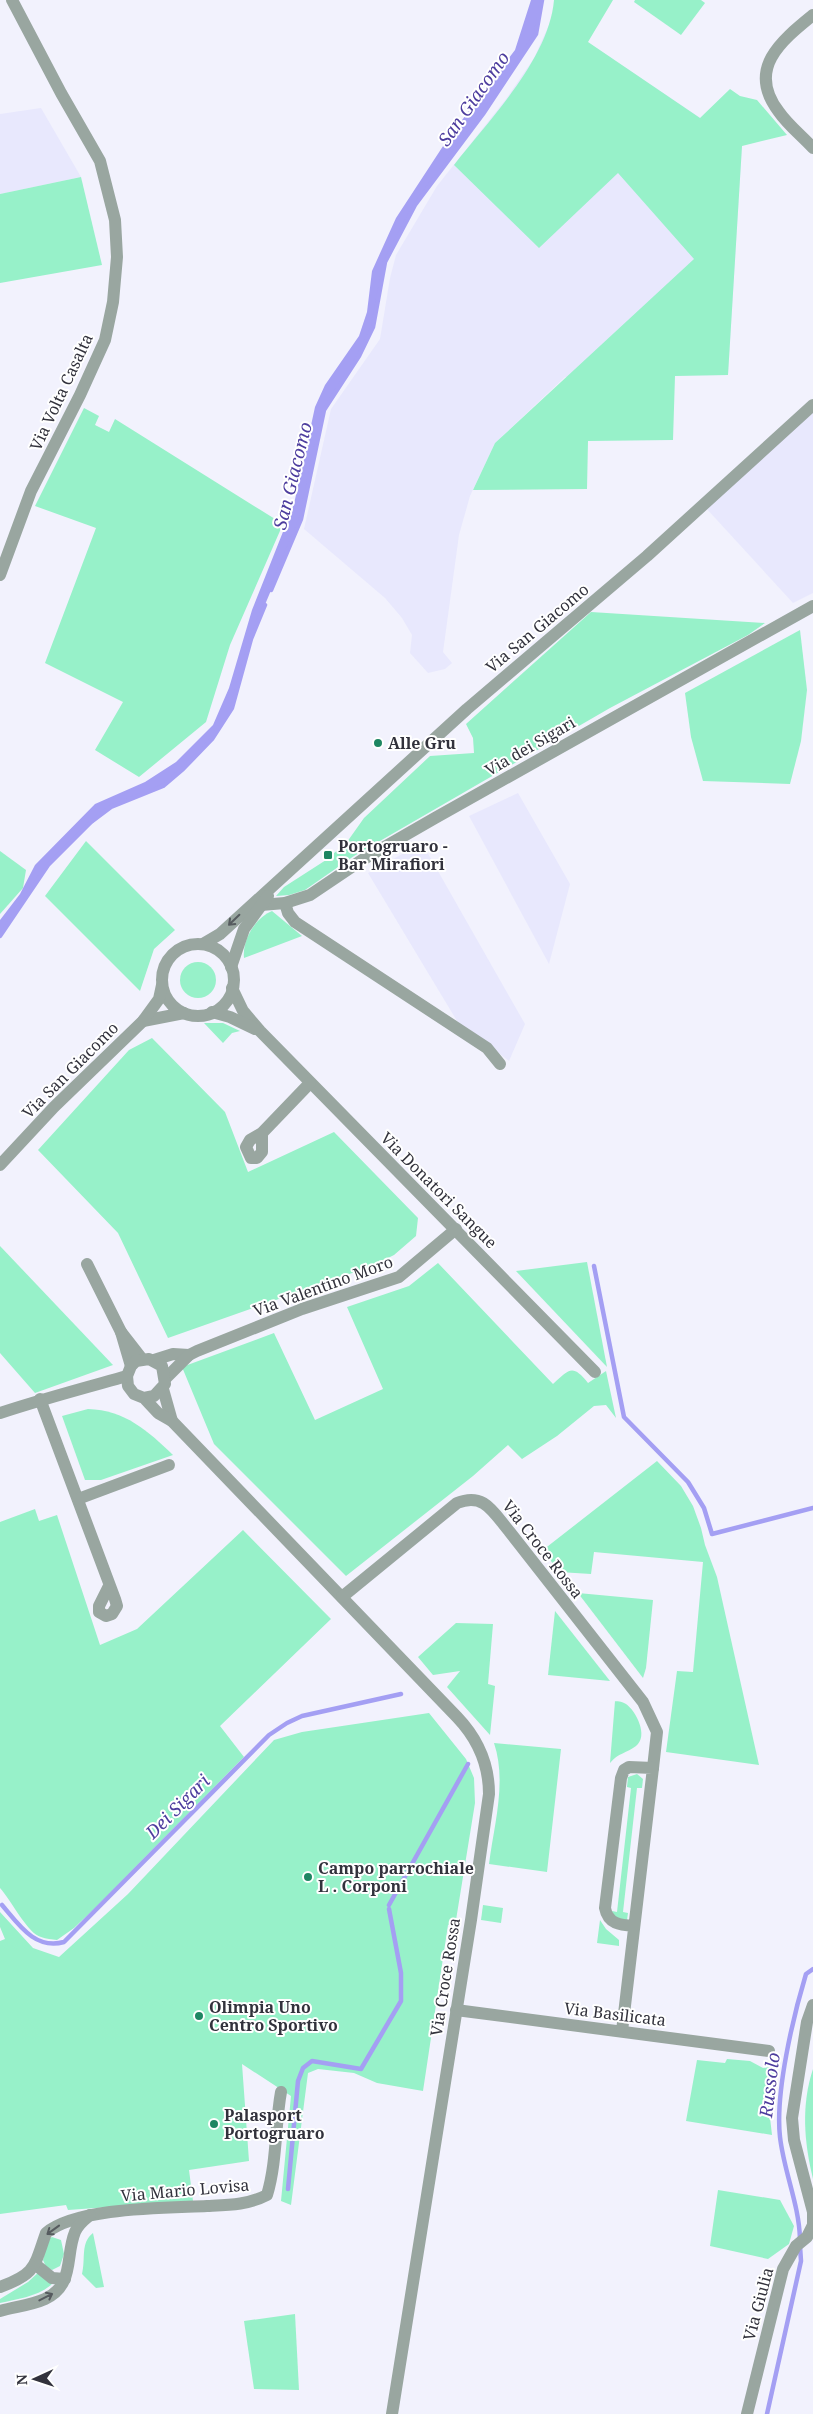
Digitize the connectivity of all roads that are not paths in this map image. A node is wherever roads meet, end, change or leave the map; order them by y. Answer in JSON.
{"nodes":[{"id":1,"x":12,"y":0,"type":"edge"},
{"id":2,"x":813,"y":15,"type":"edge"},
{"id":3,"x":813,"y":148,"type":"edge"},
{"id":4,"x":813,"y":405,"type":"edge"},
{"id":5,"x":0,"y":575,"type":"edge"},
{"id":6,"x":813,"y":606,"type":"edge"},
{"id":7,"x":282,"y":875,"type":"junction"},
{"id":8,"x":285,"y":903,"type":"junction"},
{"id":9,"x":261,"y":905,"type":"junction"},
{"id":10,"x":203,"y":944,"type":"junction"},
{"id":11,"x":231,"y":967,"type":"junction"},
{"id":12,"x":162,"y":985,"type":"junction"},
{"id":13,"x":232,"y":988,"type":"junction"},
{"id":14,"x":212,"y":1012,"type":"junction"},
{"id":15,"x":184,"y":1014,"type":"junction"},
{"id":16,"x":143,"y":1021,"type":"junction"},
{"id":17,"x":260,"y":1032,"type":"junction"},
{"id":18,"x":500,"y":1064,"type":"dead end"},
{"id":19,"x":310,"y":1083,"type":"junction"},
{"id":20,"x":262,"y":1133,"type":"dead end"},
{"id":21,"x":0,"y":1165,"type":"edge"},
{"id":22,"x":456,"y":1229,"type":"junction"},
{"id":23,"x":87,"y":1264,"type":"dead end"},
{"id":24,"x":189,"y":1354,"type":"junction"},
{"id":25,"x":138,"y":1365,"type":"junction"},
{"id":26,"x":595,"y":1372,"type":"dead end"},
{"id":27,"x":164,"y":1384,"type":"junction"},
{"id":28,"x":81,"y":1390,"type":"junction"},
{"id":29,"x":130,"y":1390,"type":"junction"},
{"id":30,"x":144,"y":1398,"type":"junction"},
{"id":31,"x":40,"y":1399,"type":"junction"},
{"id":32,"x":0,"y":1413,"type":"edge"},
{"id":33,"x":172,"y":1421,"type":"junction"},
{"id":34,"x":170,"y":1465,"type":"dead end"},
{"id":35,"x":78,"y":1499,"type":"junction"},
{"id":36,"x":109,"y":1586,"type":"dead end"},
{"id":37,"x":342,"y":1597,"type":"junction"},
{"id":38,"x":653,"y":1768,"type":"junction"},
{"id":39,"x":634,"y":1926,"type":"junction"},
{"id":40,"x":813,"y":2005,"type":"edge"},
{"id":41,"x":456,"y":2010,"type":"junction"},
{"id":42,"x":622,"y":2031,"type":"junction"},
{"id":43,"x":769,"y":2051,"type":"dead end"},
{"id":44,"x":281,"y":2092,"type":"dead end"},
{"id":45,"x":90,"y":2215,"type":"junction"},
{"id":46,"x":36,"y":2265,"type":"junction"},
{"id":47,"x":65,"y":2279,"type":"junction"},
{"id":48,"x":0,"y":2287,"type":"edge"},
{"id":49,"x":0,"y":2311,"type":"edge"},
{"id":50,"x":392,"y":2414,"type":"edge"},
{"id":51,"x":747,"y":2414,"type":"edge"}],
"edges":[{"from":1,"to":5,"type":"street","name":"Via Volta Casalta"},
{"from":2,"to":3,"type":"street"},
{"from":4,"to":7,"type":"street","name":"Via San Giacomo"},
{"from":6,"to":8,"type":"street","name":"Via dei Sigari"},
{"from":7,"to":9,"type":"street","name":"Via San Giacomo"},
{"from":7,"to":10,"type":"street","name":"Via San Giacomo","one_way":true},
{"from":8,"to":9,"type":"street","name":"Via dei Sigari"},
{"from":8,"to":18,"type":"street"},
{"from":9,"to":11,"type":"street","name":"Via San Giacomo"},
{"from":10,"to":11,"type":"street"},
{"from":10,"to":12,"type":"street"},
{"from":11,"to":13,"type":"street"},
{"from":12,"to":15,"type":"street"},
{"from":12,"to":16,"type":"street","name":"Via San Giacomo"},
{"from":13,"to":14,"type":"street"},
{"from":13,"to":17,"type":"street","name":"Via Donatori Sangue"},
{"from":14,"to":15,"type":"street"},
{"from":14,"to":17,"type":"street","name":"Via Donatori Sangue"},
{"from":15,"to":16,"type":"street","name":"Via San Giacomo"},
{"from":16,"to":21,"type":"street","name":"Via San Giacomo"},
{"from":17,"to":19,"type":"street","name":"Via Donatori Sangue"},
{"from":19,"to":20,"type":"street"},
{"from":19,"to":22,"type":"street","name":"Via Donatori Sangue"},
{"from":22,"to":24,"type":"street","name":"Via Valentino Moro"},
{"from":22,"to":26,"type":"street","name":"Via Donatori Sangue"},
{"from":23,"to":25,"type":"street","name":"Via Croce Rossa"},
{"from":24,"to":25,"type":"street","name":"Via Valentino Moro"},
{"from":24,"to":27,"type":"street","name":"Via Valentino Moro"},
{"from":25,"to":27,"type":"street","name":"Via Croce Rossa"},
{"from":25,"to":28,"type":"street","name":"Via Valentino Moro"},
{"from":25,"to":29,"type":"street"},
{"from":27,"to":30,"type":"street"},
{"from":27,"to":33,"type":"street","name":"Via Croce Rossa"},
{"from":28,"to":29,"type":"street","name":"Via Valentino Moro"},
{"from":28,"to":31,"type":"street","name":"Via Valentino Moro"},
{"from":29,"to":30,"type":"street","name":"Via Croce Rossa"},
{"from":30,"to":33,"type":"street","name":"Via Croce Rossa"},
{"from":31,"to":32,"type":"street","name":"Via Valentino Moro"},
{"from":31,"to":35,"type":"street"},
{"from":33,"to":37,"type":"street","name":"Via Croce Rossa"},
{"from":34,"to":35,"type":"street"},
{"from":35,"to":36,"type":"street"},
{"from":37,"to":38,"type":"street","name":"Via Croce Rossa"},
{"from":37,"to":41,"type":"street","name":"Via Croce Rossa"},
{"from":38,"to":39,"type":"street","name":"Via Croce Rossa"},
{"from":38,"to":39,"type":"street"},
{"from":39,"to":42,"type":"street","name":"Via Croce Rossa"},
{"from":40,"to":51,"type":"street","name":"Via Giulia"},
{"from":41,"to":42,"type":"street","name":"Via Basilicata"},
{"from":41,"to":50,"type":"street","name":"Via Croce Rossa"},
{"from":42,"to":43,"type":"street","name":"Via Basilicata"},
{"from":44,"to":45,"type":"street","name":"Via Mario Lovisa"},
{"from":45,"to":46,"type":"street","name":"Via Mario Lovisa","one_way":true},
{"from":45,"to":47,"type":"street"},
{"from":46,"to":47,"type":"street"},
{"from":46,"to":48,"type":"street"},
{"from":49,"to":47,"type":"street","one_way":true}]}
